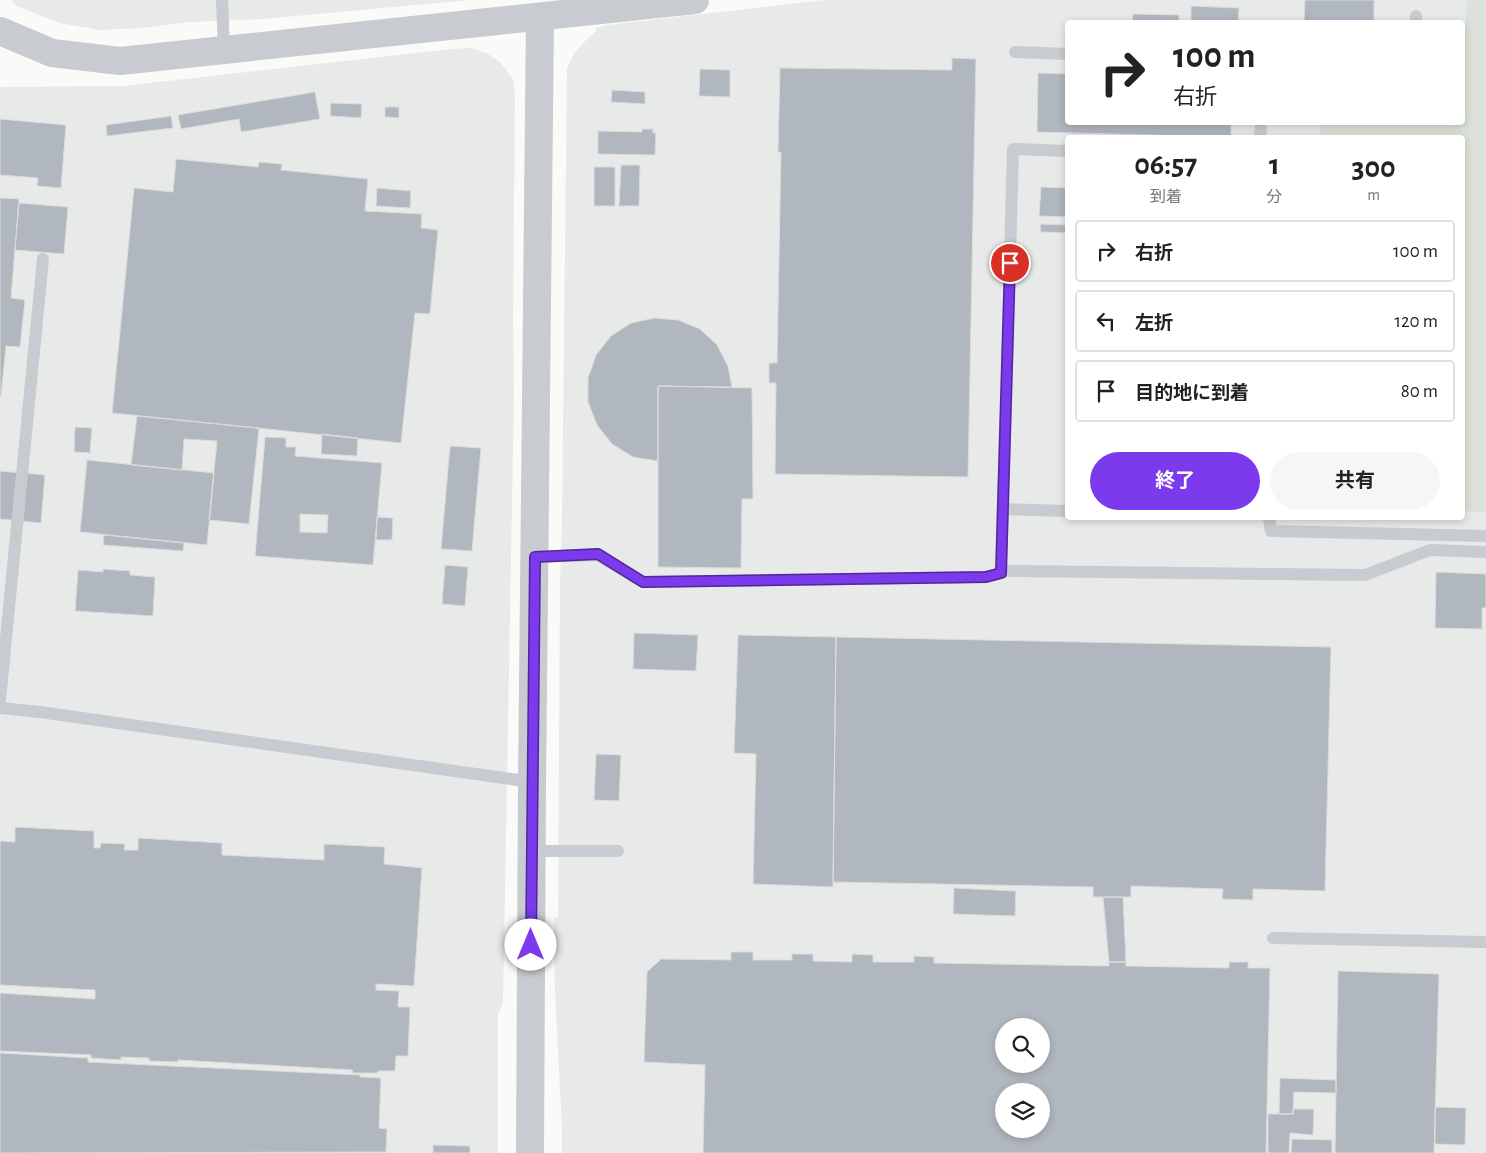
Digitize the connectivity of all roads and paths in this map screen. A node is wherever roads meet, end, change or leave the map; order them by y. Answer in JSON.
{"nodes":[{"id":1,"x":222,"y":0,"type":"edge"},
{"id":2,"x":695,"y":0,"type":"edge"},
{"id":3,"x":540,"y":16,"type":"junction"},
{"id":4,"x":0,"y":30,"type":"edge"},
{"id":5,"x":224,"y":50,"type":"junction"},
{"id":6,"x":1015,"y":52,"type":"dead end"},
{"id":7,"x":1065,"y":54,"type":"edge"},
{"id":8,"x":1065,"y":150,"type":"edge"},
{"id":9,"x":43,"y":259,"type":"dead end"},
{"id":10,"x":1003,"y":509,"type":"junction"},
{"id":11,"x":1065,"y":511,"type":"edge"},
{"id":12,"x":1269,"y":520,"type":"edge"},
{"id":13,"x":1486,"y":536,"type":"edge"},
{"id":14,"x":1486,"y":552,"type":"edge"},
{"id":15,"x":535,"y":557,"type":"junction"},
{"id":16,"x":1001,"y":573,"type":"junction"},
{"id":17,"x":0,"y":700,"type":"edge"},
{"id":18,"x":0,"y":708,"type":"edge"},
{"id":19,"x":532,"y":782,"type":"junction"},
{"id":20,"x":532,"y":851,"type":"junction"},
{"id":21,"x":618,"y":851,"type":"dead end"},
{"id":22,"x":1273,"y":938,"type":"dead end"},
{"id":23,"x":1486,"y":942,"type":"edge"},
{"id":24,"x":530,"y":1153,"type":"edge"}],
"edges":[{"from":1,"to":5,"type":"lane"},
{"from":2,"to":3,"type":"street"},
{"from":3,"to":5,"type":"street"},
{"from":3,"to":15,"type":"street"},
{"from":4,"to":5,"type":"street"},
{"from":6,"to":7,"type":"lane"},
{"from":8,"to":10,"type":"lane"},
{"from":9,"to":17,"type":"lane"},
{"from":10,"to":11,"type":"lane"},
{"from":10,"to":16,"type":"lane"},
{"from":12,"to":13,"type":"lane"},
{"from":14,"to":16,"type":"lane"},
{"from":15,"to":16,"type":"lane"},
{"from":15,"to":19,"type":"street"},
{"from":18,"to":19,"type":"lane"},
{"from":19,"to":20,"type":"street"},
{"from":20,"to":21,"type":"lane"},
{"from":20,"to":24,"type":"street"},
{"from":22,"to":23,"type":"lane"}]}
